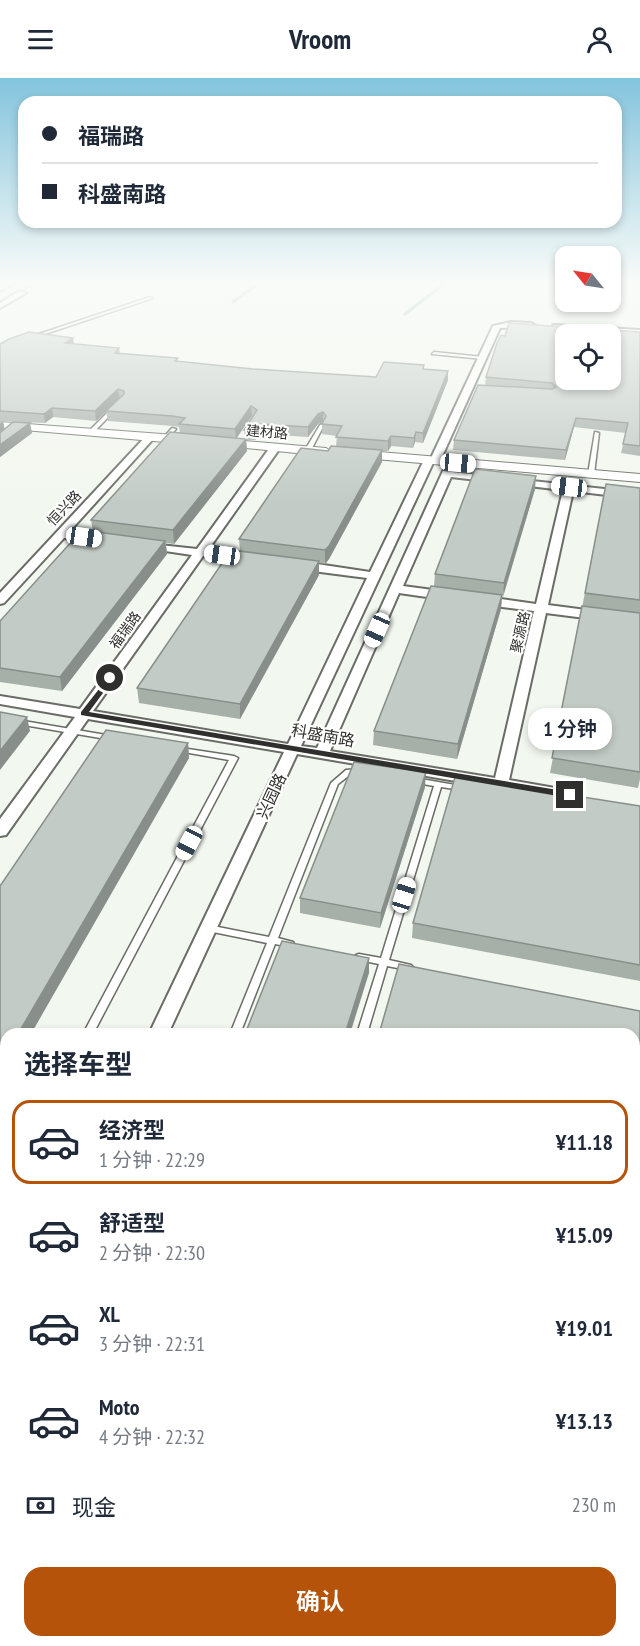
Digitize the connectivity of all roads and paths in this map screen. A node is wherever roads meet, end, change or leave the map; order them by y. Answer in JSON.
{"nodes":[{"id":1,"x":465,"y":356,"type":"edge"},
{"id":2,"x":483,"y":358,"type":"joint"},
{"id":3,"x":469,"y":388,"type":"junction"},
{"id":4,"x":480,"y":389,"type":"edge"},
{"id":5,"x":121,"y":402,"type":"edge"},
{"id":6,"x":322,"y":425,"type":"edge"},
{"id":7,"x":8,"y":428,"type":"edge"},
{"id":8,"x":91,"y":432,"type":"junction"},
{"id":9,"x":597,"y":433,"type":"edge"},
{"id":10,"x":150,"y":437,"type":"junction"},
{"id":11,"x":275,"y":448,"type":"junction"},
{"id":12,"x":308,"y":450,"type":"junction"},
{"id":13,"x":432,"y":461,"type":"junction"},
{"id":14,"x":591,"y":474,"type":"junction"},
{"id":15,"x":640,"y":478,"type":"edge"},
{"id":16,"x":569,"y":487,"type":"junction"},
{"id":17,"x":640,"y":496,"type":"edge"},
{"id":18,"x":61,"y":534,"type":"junction"},
{"id":19,"x":107,"y":540,"type":"edge"},
{"id":20,"x":130,"y":543,"type":"edge"},
{"id":21,"x":200,"y":552,"type":"junction"},
{"id":22,"x":258,"y":560,"type":"edge"},
{"id":23,"x":281,"y":563,"type":"edge"},
{"id":24,"x":375,"y":576,"type":"junction"},
{"id":25,"x":395,"y":589,"type":"junction"},
{"id":26,"x":0,"y":600,"type":"edge"},
{"id":27,"x":541,"y":608,"type":"junction"},
{"id":28,"x":640,"y":621,"type":"edge"},
{"id":29,"x":0,"y":700,"type":"edge"},
{"id":30,"x":84,"y":714,"type":"junction"},
{"id":31,"x":0,"y":719,"type":"edge"},
{"id":32,"x":71,"y":731,"type":"junction"},
{"id":33,"x":118,"y":739,"type":"edge"},
{"id":34,"x":164,"y":746,"type":"edge"},
{"id":35,"x":293,"y":748,"type":"junction"},
{"id":36,"x":322,"y":753,"type":"junction"},
{"id":37,"x":372,"y":773,"type":"edge"},
{"id":38,"x":405,"y":778,"type":"edge"},
{"id":39,"x":501,"y":783,"type":"junction"},
{"id":40,"x":438,"y":784,"type":"junction"},
{"id":41,"x":472,"y":790,"type":"edge"},
{"id":42,"x":570,"y":795,"type":"edge"},
{"id":43,"x":0,"y":831,"type":"edge"},
{"id":44,"x":208,"y":928,"type":"junction"},
{"id":45,"x":272,"y":940,"type":"junction"},
{"id":46,"x":306,"y":947,"type":"edge"},
{"id":47,"x":350,"y":955,"type":"edge"},
{"id":48,"x":384,"y":962,"type":"junction"},
{"id":49,"x":419,"y":969,"type":"edge"},
{"id":50,"x":91,"y":1028,"type":"edge"},
{"id":51,"x":161,"y":1028,"type":"edge"},
{"id":52,"x":237,"y":1028,"type":"edge"},
{"id":53,"x":364,"y":1028,"type":"edge"}],
"edges":[{"from":1,"to":2,"type":"lane"},
{"from":2,"to":3,"type":"street","name":"兴园路"},
{"from":3,"to":4,"type":"lane"},
{"from":3,"to":13,"type":"street","name":"兴园路"},
{"from":5,"to":8,"type":"lane"},
{"from":6,"to":12,"type":"lane"},
{"from":7,"to":8,"type":"street","name":"建材路"},
{"from":8,"to":10,"type":"street","name":"建材路"},
{"from":9,"to":14,"type":"lane"},
{"from":10,"to":11,"type":"street","name":"建材路"},
{"from":10,"to":18,"type":"street","name":"恒兴路"},
{"from":11,"to":12,"type":"street","name":"建材路"},
{"from":11,"to":21,"type":"street","name":"福瑞路"},
{"from":12,"to":13,"type":"street","name":"建材路"},
{"from":13,"to":14,"type":"street","name":"建材路"},
{"from":13,"to":24,"type":"street","name":"兴园路"},
{"from":14,"to":15,"type":"street","name":"建材路"},
{"from":16,"to":17,"type":"street"},
{"from":16,"to":25,"type":"street"},
{"from":16,"to":27,"type":"street","name":"聚源路"},
{"from":18,"to":19,"type":"street"},
{"from":18,"to":26,"type":"street","name":"恒兴路"},
{"from":20,"to":21,"type":"street"},
{"from":21,"to":22,"type":"street"},
{"from":21,"to":30,"type":"street","name":"福瑞路"},
{"from":23,"to":24,"type":"street"},
{"from":24,"to":35,"type":"street","name":"兴园路"},
{"from":25,"to":27,"type":"street"},
{"from":25,"to":36,"type":"street"},
{"from":27,"to":28,"type":"street"},
{"from":27,"to":39,"type":"street","name":"聚源路"},
{"from":29,"to":30,"type":"street","name":"科盛南路"},
{"from":30,"to":32,"type":"street","name":"福瑞路"},
{"from":30,"to":35,"type":"street","name":"科盛南路"},
{"from":31,"to":32,"type":"lane"},
{"from":32,"to":33,"type":"lane"},
{"from":32,"to":43,"type":"street","name":"福瑞路"},
{"from":34,"to":50,"type":"lane"},
{"from":35,"to":36,"type":"street","name":"科盛南路"},
{"from":35,"to":44,"type":"street","name":"兴园路"},
{"from":36,"to":39,"type":"street","name":"科盛南路"},
{"from":37,"to":45,"type":"lane"},
{"from":38,"to":40,"type":"lane"},
{"from":39,"to":42,"type":"street","name":"科盛南路"},
{"from":40,"to":41,"type":"lane"},
{"from":40,"to":48,"type":"lane"},
{"from":44,"to":45,"type":"lane"},
{"from":44,"to":51,"type":"street","name":"兴园路"},
{"from":45,"to":46,"type":"lane"},
{"from":45,"to":52,"type":"lane"},
{"from":47,"to":48,"type":"lane"},
{"from":48,"to":49,"type":"lane"},
{"from":48,"to":53,"type":"lane"}]}
